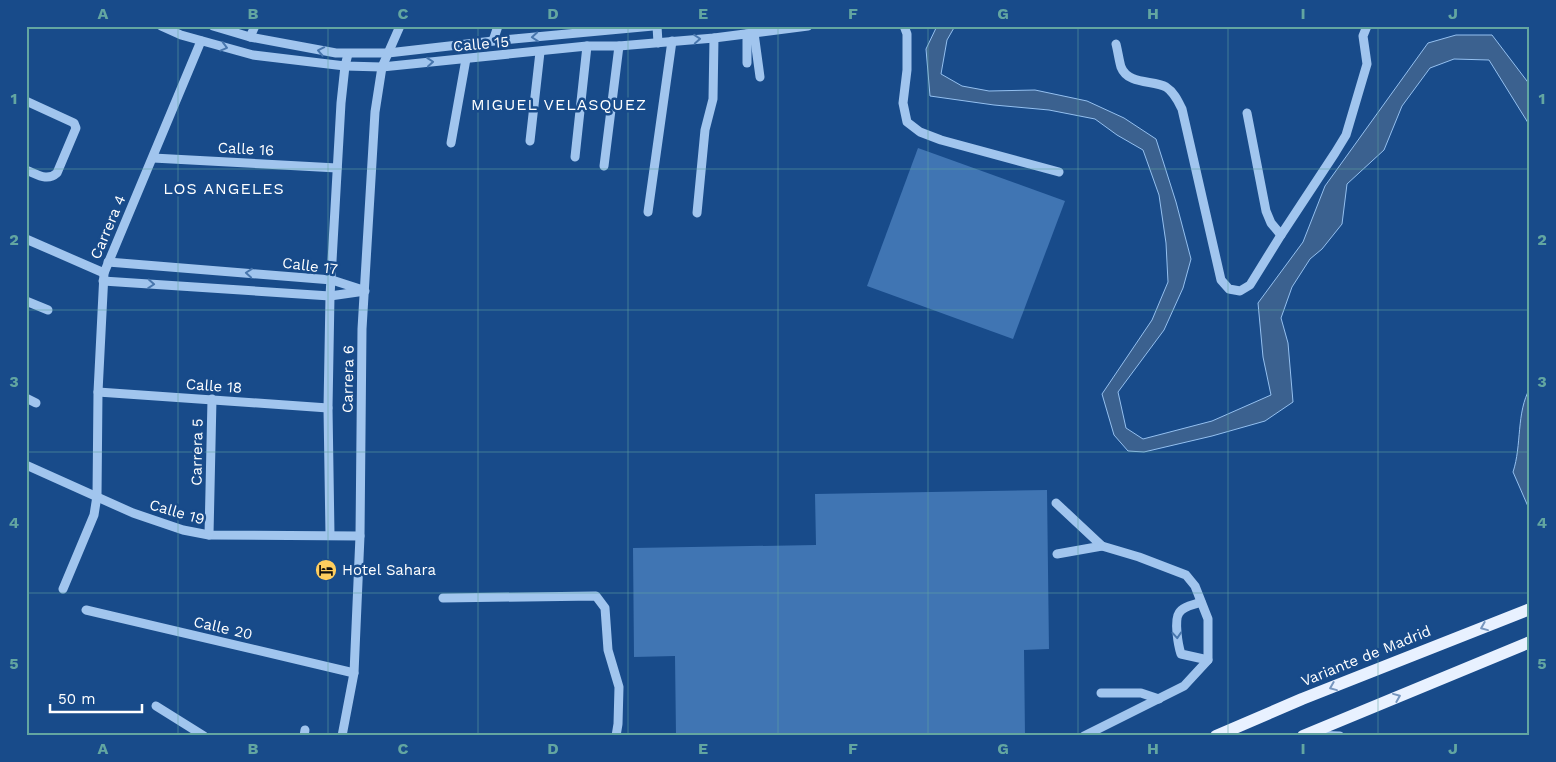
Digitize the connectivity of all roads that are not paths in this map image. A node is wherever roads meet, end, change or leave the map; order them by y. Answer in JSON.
{"nodes":[{"id":1,"x":161,"y":26,"type":"edge"},
{"id":2,"x":213,"y":26,"type":"edge"},
{"id":3,"x":255,"y":26,"type":"edge"},
{"id":4,"x":400,"y":26,"type":"edge"},
{"id":5,"x":498,"y":26,"type":"edge"},
{"id":6,"x":653,"y":26,"type":"edge"},
{"id":7,"x":658,"y":26,"type":"edge"},
{"id":8,"x":808,"y":26,"type":"edge"},
{"id":9,"x":904,"y":26,"type":"edge"},
{"id":10,"x":1368,"y":26,"type":"edge"},
{"id":11,"x":750,"y":33,"type":"junction"},
{"id":12,"x":250,"y":37,"type":"junction"},
{"id":13,"x":714,"y":38,"type":"junction"},
{"id":14,"x":493,"y":40,"type":"junction"},
{"id":15,"x":201,"y":41,"type":"junction"},
{"id":16,"x":672,"y":41,"type":"junction"},
{"id":17,"x":658,"y":42,"type":"junction"},
{"id":18,"x":1116,"y":44,"type":"dead end"},
{"id":19,"x":588,"y":46,"type":"junction"},
{"id":20,"x":619,"y":46,"type":"junction"},
{"id":21,"x":540,"y":52,"type":"junction"},
{"id":22,"x":388,"y":53,"type":"junction"},
{"id":23,"x":348,"y":54,"type":"junction"},
{"id":24,"x":466,"y":59,"type":"junction"},
{"id":25,"x":746,"y":63,"type":"dead end"},
{"id":26,"x":345,"y":66,"type":"junction"},
{"id":27,"x":382,"y":67,"type":"junction"},
{"id":28,"x":760,"y":77,"type":"dead end"},
{"id":29,"x":26,"y":100,"type":"edge"},
{"id":30,"x":1247,"y":113,"type":"dead end"},
{"id":31,"x":530,"y":141,"type":"dead end"},
{"id":32,"x":451,"y":143,"type":"dead end"},
{"id":33,"x":574,"y":157,"type":"dead end"},
{"id":34,"x":153,"y":158,"type":"junction"},
{"id":35,"x":604,"y":166,"type":"dead end"},
{"id":36,"x":337,"y":168,"type":"junction"},
{"id":37,"x":26,"y":170,"type":"edge"},
{"id":38,"x":1059,"y":172,"type":"dead end"},
{"id":39,"x":648,"y":212,"type":"dead end"},
{"id":40,"x":697,"y":213,"type":"dead end"},
{"id":41,"x":1281,"y":236,"type":"junction"},
{"id":42,"x":26,"y":239,"type":"edge"},
{"id":43,"x":108,"y":262,"type":"junction"},
{"id":44,"x":103,"y":277,"type":"junction"},
{"id":45,"x":332,"y":280,"type":"junction"},
{"id":46,"x":365,"y":291,"type":"junction"},
{"id":47,"x":330,"y":296,"type":"junction"},
{"id":48,"x":26,"y":300,"type":"edge"},
{"id":49,"x":48,"y":310,"type":"dead end"},
{"id":50,"x":98,"y":392,"type":"junction"},
{"id":51,"x":26,"y":398,"type":"edge"},
{"id":52,"x":212,"y":399,"type":"junction"},
{"id":53,"x":36,"y":403,"type":"dead end"},
{"id":54,"x":328,"y":408,"type":"junction"},
{"id":55,"x":26,"y":466,"type":"edge"},
{"id":56,"x":96,"y":496,"type":"junction"},
{"id":57,"x":1056,"y":503,"type":"dead end"},
{"id":58,"x":209,"y":535,"type":"junction"},
{"id":59,"x":330,"y":535,"type":"junction"},
{"id":60,"x":360,"y":536,"type":"junction"},
{"id":61,"x":1102,"y":546,"type":"junction"},
{"id":62,"x":1056,"y":554,"type":"dead end"},
{"id":63,"x":63,"y":589,"type":"dead end"},
{"id":64,"x":443,"y":598,"type":"dead end"},
{"id":65,"x":1201,"y":602,"type":"junction"},
{"id":66,"x":1530,"y":609,"type":"edge"},
{"id":67,"x":86,"y":610,"type":"dead end"},
{"id":68,"x":1530,"y":642,"type":"edge"},
{"id":69,"x":1208,"y":660,"type":"junction"},
{"id":70,"x":354,"y":673,"type":"junction"},
{"id":71,"x":1101,"y":693,"type":"dead end"},
{"id":72,"x":1159,"y":699,"type":"junction"},
{"id":73,"x":156,"y":706,"type":"dead end"},
{"id":74,"x":1304,"y":735,"type":"edge"},
{"id":75,"x":204,"y":736,"type":"edge"},
{"id":76,"x":342,"y":736,"type":"edge"},
{"id":77,"x":616,"y":736,"type":"edge"},
{"id":78,"x":1084,"y":736,"type":"edge"},
{"id":79,"x":1216,"y":736,"type":"edge"},
{"id":80,"x":1340,"y":736,"type":"edge"}],
"edges":[{"from":1,"to":15,"type":"street","name":"Calle 15"},
{"from":2,"to":12,"type":"street","name":"Calle 15"},
{"from":3,"to":12,"type":"street"},
{"from":4,"to":22,"type":"street","name":"Carrera 6"},
{"from":5,"to":14,"type":"street"},
{"from":6,"to":14,"type":"street","name":"Calle 15","one_way":true},
{"from":7,"to":17,"type":"street"},
{"from":8,"to":11,"type":"street","name":"Calle 15"},
{"from":9,"to":38,"type":"street"},
{"from":10,"to":41,"type":"street"},
{"from":11,"to":13,"type":"street","name":"Calle 15"},
{"from":11,"to":25,"type":"street"},
{"from":11,"to":28,"type":"street"},
{"from":23,"to":12,"type":"street","name":"Calle 15","one_way":true},
{"from":16,"to":13,"type":"street","name":"Calle 15","one_way":true},
{"from":13,"to":40,"type":"street"},
{"from":14,"to":22,"type":"street","name":"Calle 15"},
{"from":15,"to":26,"type":"street","name":"Calle 15","one_way":true},
{"from":15,"to":34,"type":"street","name":"Carrera 4"},
{"from":16,"to":17,"type":"street","name":"Calle 15"},
{"from":16,"to":39,"type":"street"},
{"from":17,"to":20,"type":"street","name":"Calle 15"},
{"from":18,"to":41,"type":"street"},
{"from":19,"to":20,"type":"street","name":"Calle 15"},
{"from":19,"to":21,"type":"street","name":"Calle 15"},
{"from":19,"to":33,"type":"street"},
{"from":20,"to":35,"type":"street"},
{"from":21,"to":24,"type":"street","name":"Calle 15"},
{"from":21,"to":31,"type":"street"},
{"from":22,"to":23,"type":"street","name":"Calle 15"},
{"from":22,"to":27,"type":"street","name":"Carrera 6"},
{"from":23,"to":26,"type":"street","name":"Carrera 6"},
{"from":27,"to":24,"type":"street","name":"Calle 15","one_way":true},
{"from":24,"to":32,"type":"street"},
{"from":26,"to":27,"type":"street","name":"Calle 15"},
{"from":26,"to":36,"type":"street","name":"Carrera 6"},
{"from":27,"to":46,"type":"street","name":"Carrera 6"},
{"from":29,"to":37,"type":"street"},
{"from":30,"to":41,"type":"street"},
{"from":34,"to":36,"type":"street","name":"Calle 16"},
{"from":34,"to":43,"type":"street","name":"Carrera 4"},
{"from":36,"to":45,"type":"street","name":"Carrera 6"},
{"from":42,"to":44,"type":"street","name":"Calle 17"},
{"from":43,"to":44,"type":"street","name":"Carrera 4"},
{"from":45,"to":43,"type":"street","name":"Calle 17","one_way":true},
{"from":44,"to":47,"type":"street","name":"Calle 17","one_way":true},
{"from":44,"to":50,"type":"street","name":"Carrera 4"},
{"from":45,"to":46,"type":"street","name":"Calle 17"},
{"from":45,"to":47,"type":"street","name":"Carrera 6"},
{"from":46,"to":47,"type":"street","name":"Calle 17"},
{"from":46,"to":60,"type":"street","name":"Carrera 6"},
{"from":47,"to":54,"type":"street","name":"Carrera 6"},
{"from":48,"to":49,"type":"street"},
{"from":50,"to":52,"type":"street","name":"Calle 18"},
{"from":50,"to":56,"type":"street","name":"Carrera 4"},
{"from":51,"to":53,"type":"street"},
{"from":52,"to":54,"type":"street","name":"Calle 18"},
{"from":52,"to":58,"type":"street","name":"Carrera 5"},
{"from":54,"to":59,"type":"street","name":"Carrera 6"},
{"from":55,"to":56,"type":"street","name":"Calle 19"},
{"from":56,"to":58,"type":"street","name":"Calle 19"},
{"from":56,"to":63,"type":"street","name":"Carrera 4"},
{"from":57,"to":61,"type":"street"},
{"from":58,"to":59,"type":"street","name":"Calle 19"},
{"from":59,"to":60,"type":"street","name":"Calle 19"},
{"from":60,"to":70,"type":"street","name":"Carrera 6"},
{"from":61,"to":62,"type":"street"},
{"from":61,"to":65,"type":"street"},
{"from":64,"to":77,"type":"street"},
{"from":65,"to":69,"type":"street"},
{"from":65,"to":69,"type":"street","one_way":true},
{"from":66,"to":79,"type":"main road","name":"Variante de Madrid","one_way":true},
{"from":67,"to":70,"type":"street","name":"Calle 20"},
{"from":74,"to":68,"type":"main road","one_way":true},
{"from":69,"to":72,"type":"street"},
{"from":70,"to":76,"type":"street","name":"Carrera 6"},
{"from":71,"to":72,"type":"street"},
{"from":72,"to":78,"type":"street"},
{"from":73,"to":75,"type":"street"},
{"from":74,"to":80,"type":"street"}]}
